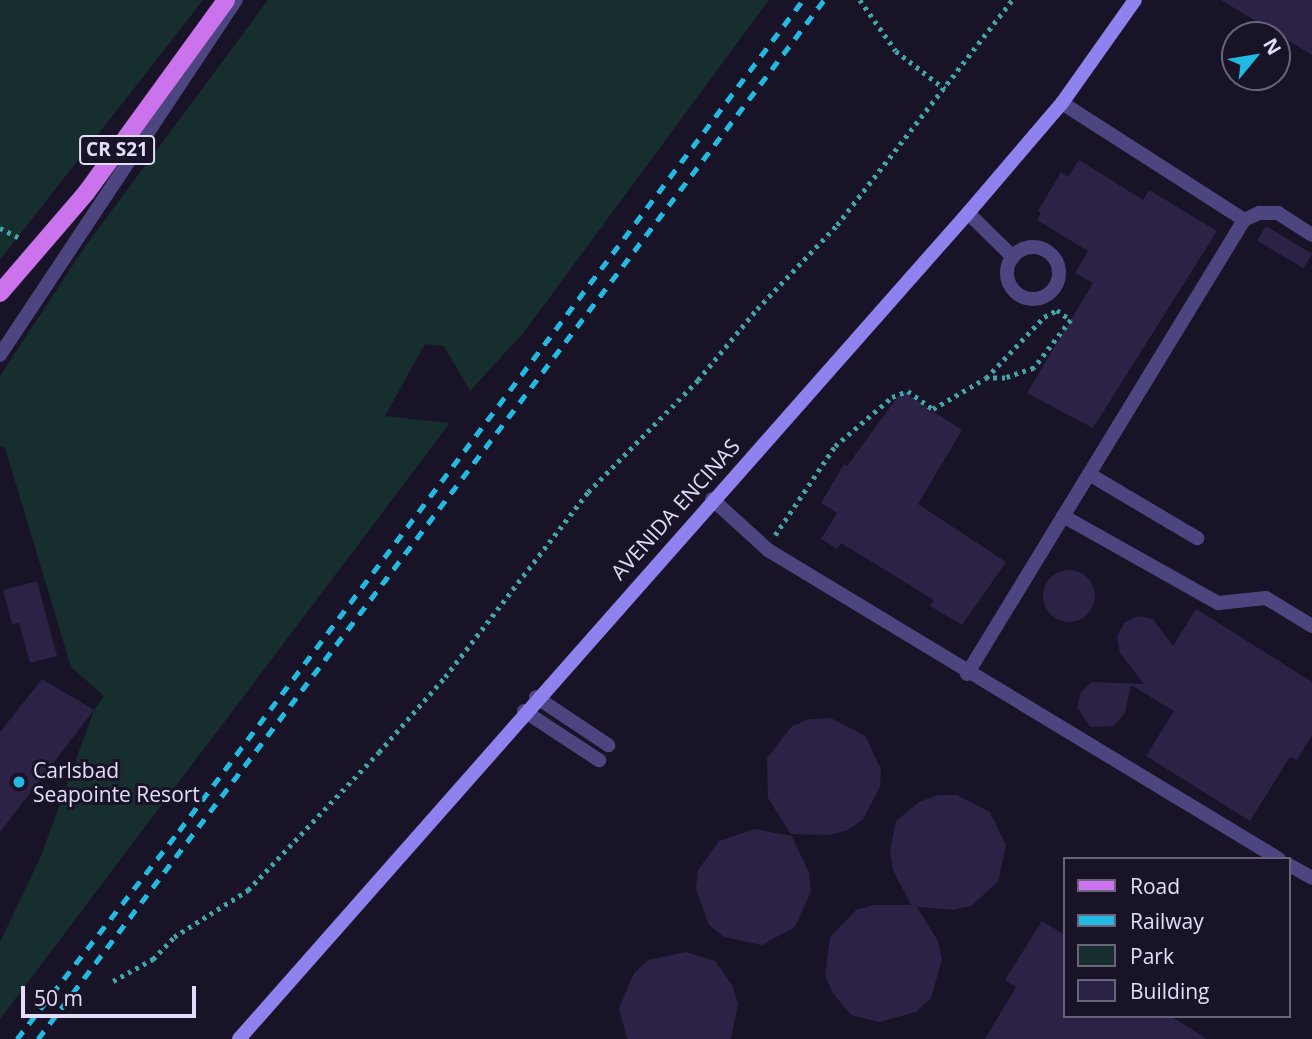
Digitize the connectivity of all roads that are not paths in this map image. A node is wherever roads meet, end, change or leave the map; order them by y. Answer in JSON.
{"nodes":[{"id":1,"x":226,"y":0,"type":"edge"},
{"id":2,"x":236,"y":0,"type":"edge"},
{"id":3,"x":1135,"y":0,"type":"edge"},
{"id":4,"x":1062,"y":103,"type":"junction"},
{"id":5,"x":968,"y":212,"type":"junction"},
{"id":6,"x":1244,"y":220,"type":"junction"},
{"id":7,"x":1312,"y":235,"type":"edge"},
{"id":8,"x":1013,"y":257,"type":"dead end"},
{"id":9,"x":0,"y":293,"type":"edge"},
{"id":10,"x":0,"y":355,"type":"edge"},
{"id":11,"x":1089,"y":474,"type":"junction"},
{"id":12,"x":712,"y":499,"type":"junction"},
{"id":13,"x":1063,"y":516,"type":"junction"},
{"id":14,"x":1197,"y":538,"type":"dead end"},
{"id":15,"x":1312,"y":626,"type":"edge"},
{"id":16,"x":967,"y":674,"type":"junction"},
{"id":17,"x":537,"y":697,"type":"junction"},
{"id":18,"x":524,"y":711,"type":"junction"},
{"id":19,"x":608,"y":745,"type":"dead end"},
{"id":20,"x":599,"y":761,"type":"dead end"},
{"id":21,"x":1276,"y":857,"type":"edge"},
{"id":22,"x":1291,"y":866,"type":"edge"},
{"id":23,"x":1312,"y":878,"type":"edge"},
{"id":24,"x":239,"y":1039,"type":"edge"}],
"edges":[{"from":1,"to":9,"type":"main road","number":"CR S21"},
{"from":2,"to":10,"type":"lane"},
{"from":3,"to":4,"type":"street","name":"AVENIDA ENCINAS"},
{"from":4,"to":5,"type":"street","name":"AVENIDA ENCINAS"},
{"from":4,"to":6,"type":"lane"},
{"from":5,"to":8,"type":"lane"},
{"from":5,"to":12,"type":"street","name":"AVENIDA ENCINAS"},
{"from":6,"to":7,"type":"lane"},
{"from":6,"to":11,"type":"lane"},
{"from":11,"to":13,"type":"lane"},
{"from":11,"to":14,"type":"lane"},
{"from":12,"to":16,"type":"lane"},
{"from":12,"to":17,"type":"street","name":"AVENIDA ENCINAS"},
{"from":13,"to":15,"type":"lane"},
{"from":13,"to":16,"type":"lane"},
{"from":16,"to":21,"type":"lane"},
{"from":17,"to":18,"type":"street","name":"AVENIDA ENCINAS"},
{"from":17,"to":19,"type":"lane"},
{"from":18,"to":20,"type":"lane"},
{"from":18,"to":24,"type":"street","name":"AVENIDA ENCINAS"},
{"from":22,"to":23,"type":"lane"}]}
